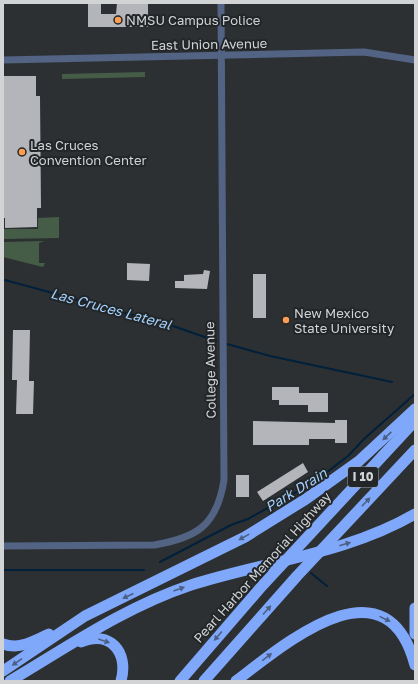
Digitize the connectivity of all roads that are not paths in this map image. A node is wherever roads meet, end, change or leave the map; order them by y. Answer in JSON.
{"nodes":[{"id":1,"x":221,"y":3,"type":"edge"},
{"id":2,"x":221,"y":55,"type":"junction"},
{"id":3,"x":3,"y":60,"type":"edge"},
{"id":4,"x":415,"y":60,"type":"edge"},
{"id":5,"x":415,"y":409,"type":"edge"},
{"id":6,"x":415,"y":421,"type":"edge"},
{"id":7,"x":415,"y":450,"type":"edge"},
{"id":8,"x":415,"y":514,"type":"edge"},
{"id":9,"x":3,"y":546,"type":"edge"},
{"id":10,"x":415,"y":608,"type":"edge"},
{"id":11,"x":85,"y":616,"type":"junction"},
{"id":12,"x":415,"y":634,"type":"edge"},
{"id":13,"x":3,"y":644,"type":"edge"},
{"id":14,"x":55,"y":654,"type":"junction"},
{"id":15,"x":415,"y":665,"type":"edge"},
{"id":16,"x":3,"y":671,"type":"edge"},
{"id":17,"x":11,"y":681,"type":"edge"},
{"id":18,"x":121,"y":681,"type":"edge"},
{"id":19,"x":180,"y":681,"type":"edge"},
{"id":20,"x":204,"y":681,"type":"edge"},
{"id":21,"x":236,"y":681,"type":"edge"}],
"edges":[{"from":1,"to":2,"type":"street","name":"College Avenue"},
{"from":2,"to":3,"type":"street","name":"East Union Avenue"},
{"from":2,"to":4,"type":"street","name":"East Union Avenue"},
{"from":2,"to":9,"type":"street","name":"College Avenue"},
{"from":5,"to":11,"type":"highway","one_way":true},
{"from":6,"to":19,"type":"highway","name":"Pearl Harbor Memorial Highway","number":"I 10","one_way":true},
{"from":20,"to":7,"type":"highway","number":"I 10","one_way":true},
{"from":14,"to":8,"type":"highway","one_way":true},
{"from":10,"to":12,"type":"highway"},
{"from":11,"to":13,"type":"highway"},
{"from":11,"to":16,"type":"highway","one_way":true},
{"from":14,"to":17,"type":"highway"},
{"from":14,"to":18,"type":"highway","one_way":true},
{"from":21,"to":15,"type":"highway","one_way":true}]}
